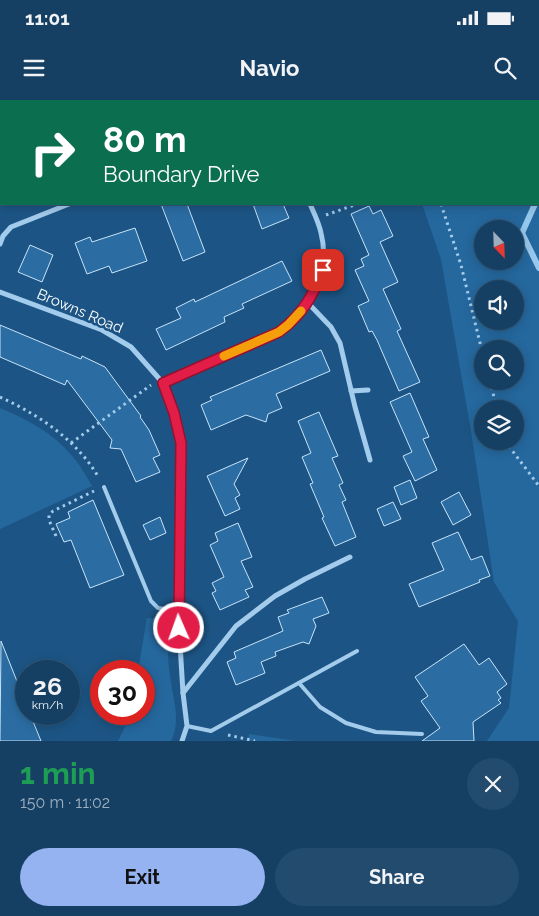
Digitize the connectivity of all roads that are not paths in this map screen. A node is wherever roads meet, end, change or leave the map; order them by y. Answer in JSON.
{"nodes":[{"id":1,"x":66,"y":205,"type":"edge"},
{"id":2,"x":310,"y":205,"type":"edge"},
{"id":3,"x":0,"y":244,"type":"edge"},
{"id":4,"x":0,"y":292,"type":"edge"},
{"id":5,"x":308,"y":303,"type":"junction"},
{"id":6,"x":161,"y":381,"type":"junction"},
{"id":7,"x":368,"y":390,"type":"dead end"},
{"id":8,"x":351,"y":391,"type":"junction"},
{"id":9,"x":370,"y":460,"type":"dead end"},
{"id":10,"x":104,"y":487,"type":"road end"},
{"id":11,"x":350,"y":557,"type":"dead end"},
{"id":12,"x":178,"y":611,"type":"junction"},
{"id":13,"x":357,"y":651,"type":"dead end"},
{"id":14,"x":299,"y":683,"type":"junction"},
{"id":15,"x":183,"y":693,"type":"junction"},
{"id":16,"x":187,"y":726,"type":"junction"},
{"id":17,"x":422,"y":734,"type":"dead end"},
{"id":18,"x":182,"y":741,"type":"edge"}],
"edges":[{"from":1,"to":3,"type":"street"},
{"from":2,"to":5,"type":"street"},
{"from":4,"to":6,"type":"street","name":"Browns Road"},
{"from":5,"to":6,"type":"street"},
{"from":5,"to":8,"type":"street"},
{"from":6,"to":12,"type":"street","name":"Browns Road"},
{"from":7,"to":8,"type":"street"},
{"from":8,"to":9,"type":"street"},
{"from":10,"to":12,"type":"lane"},
{"from":11,"to":15,"type":"street"},
{"from":12,"to":15,"type":"street","name":"Browns Road"},
{"from":13,"to":14,"type":"lane"},
{"from":14,"to":16,"type":"lane"},
{"from":14,"to":17,"type":"lane"},
{"from":15,"to":16,"type":"street","name":"Browns Road"},
{"from":16,"to":18,"type":"street","name":"Browns Road"}]}
